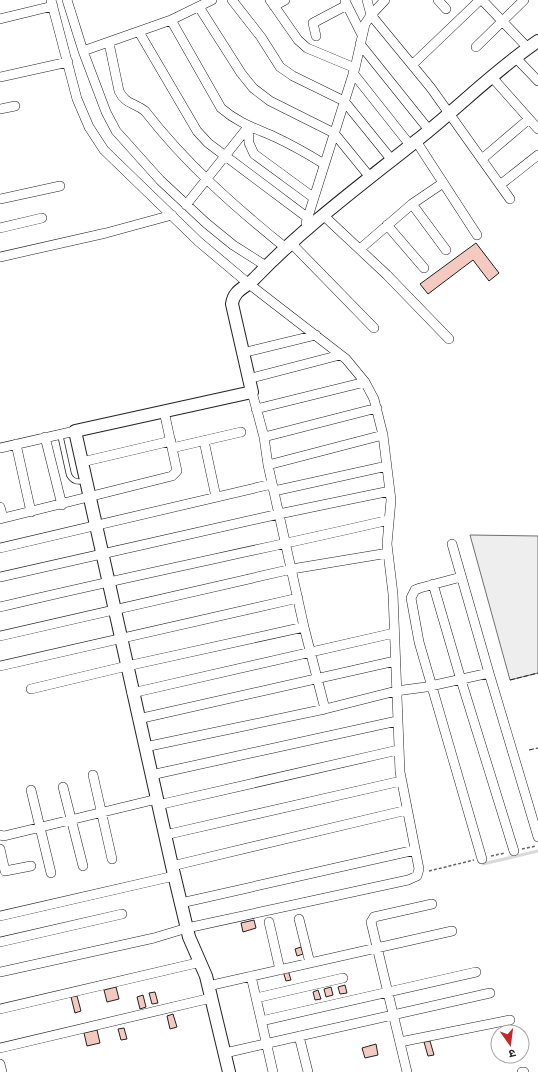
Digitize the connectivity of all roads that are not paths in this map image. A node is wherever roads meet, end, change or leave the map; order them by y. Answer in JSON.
{"nodes":[{"id":1,"x":67,"y":0,"type":"edge"},
{"id":2,"x":212,"y":0,"type":"edge"},
{"id":3,"x":232,"y":0,"type":"edge"},
{"id":4,"x":285,"y":0,"type":"edge"},
{"id":5,"x":367,"y":0,"type":"edge"},
{"id":6,"x":385,"y":0,"type":"edge"},
{"id":7,"x":438,"y":0,"type":"edge"},
{"id":8,"x":481,"y":0,"type":"edge"},
{"id":9,"x":524,"y":0,"type":"edge"},
{"id":10,"x":52,"y":3,"type":"edge"},
{"id":11,"x":272,"y":3,"type":"edge"},
{"id":12,"x":346,"y":3,"type":"edge"},
{"id":13,"x":199,"y":7,"type":"junction"},
{"id":14,"x":446,"y":9,"type":"dead end"},
{"id":15,"x":371,"y":15,"type":"junction"},
{"id":16,"x":0,"y":19,"type":"edge"},
{"id":17,"x":171,"y":20,"type":"junction"},
{"id":18,"x":503,"y":21,"type":"junction"},
{"id":19,"x":139,"y":32,"type":"junction"},
{"id":20,"x":362,"y":35,"type":"junction"},
{"id":21,"x":316,"y":36,"type":"dead end"},
{"id":22,"x":538,"y":41,"type":"edge"},
{"id":23,"x":109,"y":42,"type":"junction"},
{"id":24,"x":360,"y":44,"type":"junction"},
{"id":25,"x":476,"y":47,"type":"dead end"},
{"id":26,"x":528,"y":48,"type":"junction"},
{"id":27,"x":83,"y":51,"type":"junction"},
{"id":28,"x":515,"y":58,"type":"junction"},
{"id":29,"x":68,"y":62,"type":"junction"},
{"id":30,"x":412,"y":65,"type":"junction"},
{"id":31,"x":354,"y":71,"type":"junction"},
{"id":32,"x":492,"y":76,"type":"junction"},
{"id":33,"x":0,"y":77,"type":"edge"},
{"id":34,"x":538,"y":81,"type":"edge"},
{"id":35,"x":344,"y":101,"type":"junction"},
{"id":36,"x":15,"y":106,"type":"dead end"},
{"id":37,"x":0,"y":109,"type":"edge"},
{"id":38,"x":450,"y":112,"type":"junction"},
{"id":39,"x":529,"y":119,"type":"junction"},
{"id":40,"x":248,"y":127,"type":"junction"},
{"id":41,"x":538,"y":129,"type":"edge"},
{"id":42,"x":429,"y":130,"type":"junction"},
{"id":43,"x":334,"y":133,"type":"junction"},
{"id":44,"x":413,"y":143,"type":"junction"},
{"id":45,"x":538,"y":155,"type":"edge"},
{"id":46,"x":226,"y":156,"type":"junction"},
{"id":47,"x":391,"y":159,"type":"junction"},
{"id":48,"x":482,"y":159,"type":"junction"},
{"id":49,"x":324,"y":164,"type":"junction"},
{"id":50,"x":369,"y":176,"type":"junction"},
{"id":51,"x":207,"y":181,"type":"junction"},
{"id":52,"x":443,"y":183,"type":"junction"},
{"id":53,"x":500,"y":185,"type":"junction"},
{"id":54,"x":60,"y":186,"type":"dead end"},
{"id":55,"x":314,"y":198,"type":"junction"},
{"id":56,"x":0,"y":199,"type":"edge"},
{"id":57,"x":510,"y":199,"type":"dead end"},
{"id":58,"x":412,"y":204,"type":"junction"},
{"id":59,"x":186,"y":205,"type":"junction"},
{"id":60,"x":172,"y":215,"type":"junction"},
{"id":61,"x":323,"y":215,"type":"junction"},
{"id":62,"x":42,"y":218,"type":"dead end"},
{"id":63,"x":308,"y":218,"type":"junction"},
{"id":64,"x":387,"y":225,"type":"junction"},
{"id":65,"x":0,"y":228,"type":"edge"},
{"id":66,"x":302,"y":233,"type":"junction"},
{"id":67,"x":477,"y":236,"type":"dead end"},
{"id":68,"x":289,"y":246,"type":"junction"},
{"id":69,"x":360,"y":249,"type":"junction"},
{"id":70,"x":446,"y":250,"type":"dead end"},
{"id":71,"x":0,"y":257,"type":"edge"},
{"id":72,"x":424,"y":268,"type":"dead end"},
{"id":73,"x":257,"y":276,"type":"junction"},
{"id":74,"x":374,"y":328,"type":"dead end"},
{"id":75,"x":316,"y":335,"type":"junction"},
{"id":76,"x":449,"y":339,"type":"dead end"},
{"id":77,"x":242,"y":353,"type":"junction"},
{"id":78,"x":340,"y":355,"type":"junction"},
{"id":79,"x":248,"y":379,"type":"junction"},
{"id":80,"x":365,"y":382,"type":"junction"},
{"id":81,"x":252,"y":392,"type":"junction"},
{"id":82,"x":377,"y":408,"type":"junction"},
{"id":83,"x":256,"y":409,"type":"junction"},
{"id":84,"x":164,"y":411,"type":"junction"},
{"id":85,"x":75,"y":431,"type":"junction"},
{"id":86,"x":241,"y":432,"type":"dead end"},
{"id":87,"x":60,"y":434,"type":"junction"},
{"id":88,"x":383,"y":435,"type":"junction"},
{"id":89,"x":45,"y":437,"type":"junction"},
{"id":90,"x":264,"y":437,"type":"junction"},
{"id":91,"x":204,"y":441,"type":"junction"},
{"id":92,"x":16,"y":444,"type":"junction"},
{"id":93,"x":171,"y":445,"type":"junction"},
{"id":94,"x":0,"y":448,"type":"edge"},
{"id":95,"x":82,"y":462,"type":"junction"},
{"id":96,"x":268,"y":465,"type":"junction"},
{"id":97,"x":387,"y":466,"type":"junction"},
{"id":98,"x":86,"y":481,"type":"junction"},
{"id":99,"x":273,"y":487,"type":"junction"},
{"id":100,"x":390,"y":491,"type":"junction"},
{"id":101,"x":90,"y":497,"type":"junction"},
{"id":102,"x":216,"y":497,"type":"junction"},
{"id":103,"x":62,"y":505,"type":"junction"},
{"id":104,"x":0,"y":507,"type":"edge"},
{"id":105,"x":31,"y":512,"type":"junction"},
{"id":106,"x":279,"y":514,"type":"junction"},
{"id":107,"x":1,"y":519,"type":"edge"},
{"id":108,"x":390,"y":520,"type":"junction"},
{"id":109,"x":96,"y":525,"type":"junction"},
{"id":110,"x":286,"y":544,"type":"junction"},
{"id":111,"x":452,"y":544,"type":"dead end"},
{"id":112,"x":0,"y":548,"type":"edge"},
{"id":113,"x":388,"y":553,"type":"junction"},
{"id":114,"x":103,"y":554,"type":"junction"},
{"id":115,"x":292,"y":569,"type":"junction"},
{"id":116,"x":0,"y":577,"type":"edge"},
{"id":117,"x":462,"y":577,"type":"junction"},
{"id":118,"x":109,"y":581,"type":"junction"},
{"id":119,"x":433,"y":584,"type":"junction"},
{"id":120,"x":298,"y":598,"type":"junction"},
{"id":121,"x":0,"y":607,"type":"edge"},
{"id":122,"x":115,"y":608,"type":"junction"},
{"id":123,"x":304,"y":627,"type":"junction"},
{"id":124,"x":394,"y":633,"type":"junction"},
{"id":125,"x":0,"y":636,"type":"edge"},
{"id":126,"x":121,"y":638,"type":"junction"},
{"id":127,"x":310,"y":652,"type":"junction"},
{"id":128,"x":395,"y":661,"type":"junction"},
{"id":129,"x":0,"y":666,"type":"edge"},
{"id":130,"x":127,"y":666,"type":"junction"},
{"id":131,"x":489,"y":673,"type":"junction"},
{"id":132,"x":318,"y":679,"type":"junction"},
{"id":133,"x":461,"y":680,"type":"junction"},
{"id":134,"x":432,"y":686,"type":"junction"},
{"id":135,"x":31,"y":689,"type":"dead end"},
{"id":136,"x":399,"y":690,"type":"junction"},
{"id":137,"x":132,"y":693,"type":"junction"},
{"id":138,"x":325,"y":709,"type":"junction"},
{"id":139,"x":138,"y":718,"type":"junction"},
{"id":140,"x":397,"y":721,"type":"junction"},
{"id":141,"x":144,"y":747,"type":"junction"},
{"id":142,"x":398,"y":750,"type":"junction"},
{"id":143,"x":94,"y":775,"type":"dead end"},
{"id":144,"x":151,"y":775,"type":"junction"},
{"id":145,"x":401,"y":781,"type":"junction"},
{"id":146,"x":63,"y":787,"type":"dead end"},
{"id":147,"x":31,"y":790,"type":"dead end"},
{"id":148,"x":158,"y":802,"type":"junction"},
{"id":149,"x":407,"y":810,"type":"junction"},
{"id":150,"x":102,"y":812,"type":"junction"},
{"id":151,"x":70,"y":820,"type":"junction"},
{"id":152,"x":40,"y":827,"type":"junction"},
{"id":153,"x":0,"y":835,"type":"edge"},
{"id":154,"x":165,"y":835,"type":"junction"},
{"id":155,"x":538,"y":838,"type":"edge"},
{"id":156,"x":0,"y":850,"type":"edge"},
{"id":157,"x":415,"y":850,"type":"junction"},
{"id":158,"x":514,"y":851,"type":"dead end"},
{"id":159,"x":482,"y":858,"type":"dead end"},
{"id":160,"x":112,"y":859,"type":"dead end"},
{"id":161,"x":31,"y":866,"type":"dead end"},
{"id":162,"x":83,"y":866,"type":"dead end"},
{"id":163,"x":173,"y":871,"type":"junction"},
{"id":164,"x":2,"y":872,"type":"edge"},
{"id":165,"x":51,"y":873,"type":"dead end"},
{"id":166,"x":181,"y":902,"type":"junction"},
{"id":167,"x":432,"y":904,"type":"dead end"},
{"id":168,"x":122,"y":914,"type":"dead end"},
{"id":169,"x":0,"y":916,"type":"edge"},
{"id":170,"x":299,"y":919,"type":"dead end"},
{"id":171,"x":269,"y":922,"type":"dead end"},
{"id":172,"x":452,"y":931,"type":"dead end"},
{"id":173,"x":188,"y":932,"type":"junction"},
{"id":174,"x":0,"y":942,"type":"edge"},
{"id":175,"x":376,"y":948,"type":"junction"},
{"id":176,"x":200,"y":962,"type":"junction"},
{"id":177,"x":310,"y":963,"type":"junction"},
{"id":178,"x":280,"y":970,"type":"junction"},
{"id":179,"x":0,"y":972,"type":"edge"},
{"id":180,"x":476,"y":972,"type":"dead end"},
{"id":181,"x":251,"y":976,"type":"junction"},
{"id":182,"x":343,"y":978,"type":"dead end"},
{"id":183,"x":210,"y":992,"type":"junction"},
{"id":184,"x":388,"y":993,"type":"junction"},
{"id":185,"x":490,"y":993,"type":"dead end"},
{"id":186,"x":256,"y":998,"type":"junction"},
{"id":187,"x":0,"y":1009,"type":"edge"},
{"id":188,"x":394,"y":1015,"type":"junction"},
{"id":189,"x":510,"y":1020,"type":"dead end"},
{"id":190,"x":261,"y":1021,"type":"junction"},
{"id":191,"x":299,"y":1036,"type":"junction"},
{"id":192,"x":400,"y":1042,"type":"junction"},
{"id":193,"x":266,"y":1044,"type":"junction"},
{"id":194,"x":0,"y":1048,"type":"edge"},
{"id":195,"x":225,"y":1053,"type":"junction"},
{"id":196,"x":0,"y":1064,"type":"edge"},
{"id":197,"x":2,"y":1072,"type":"edge"},
{"id":198,"x":229,"y":1072,"type":"edge"},
{"id":199,"x":273,"y":1072,"type":"edge"},
{"id":200,"x":308,"y":1072,"type":"edge"},
{"id":201,"x":407,"y":1072,"type":"edge"}],
"edges":[{"from":1,"to":27,"type":"street"},
{"from":2,"to":13,"type":"street"},
{"from":3,"to":35,"type":"street"},
{"from":4,"to":11,"type":"street"},
{"from":5,"to":15,"type":"street"},
{"from":6,"to":15,"type":"street"},
{"from":7,"to":14,"type":"street"},
{"from":8,"to":18,"type":"street"},
{"from":8,"to":30,"type":"street"},
{"from":9,"to":18,"type":"street"},
{"from":10,"to":16,"type":"street"},
{"from":10,"to":29,"type":"street"},
{"from":11,"to":31,"type":"street"},
{"from":12,"to":20,"type":"street"},
{"from":12,"to":21,"type":"street"},
{"from":13,"to":17,"type":"street"},
{"from":13,"to":43,"type":"street"},
{"from":15,"to":20,"type":"street"},
{"from":15,"to":30,"type":"street"},
{"from":17,"to":19,"type":"street"},
{"from":17,"to":40,"type":"street"},
{"from":18,"to":25,"type":"street"},
{"from":18,"to":26,"type":"street"},
{"from":19,"to":23,"type":"street"},
{"from":19,"to":46,"type":"street"},
{"from":20,"to":24,"type":"street"},
{"from":22,"to":26,"type":"street"},
{"from":23,"to":27,"type":"street"},
{"from":23,"to":51,"type":"street"},
{"from":24,"to":31,"type":"street"},
{"from":24,"to":42,"type":"street"},
{"from":26,"to":28,"type":"street"},
{"from":27,"to":59,"type":"street"},
{"from":28,"to":32,"type":"street"},
{"from":28,"to":34,"type":"street"},
{"from":29,"to":33,"type":"street"},
{"from":29,"to":60,"type":"street"},
{"from":30,"to":38,"type":"street"},
{"from":31,"to":35,"type":"street"},
{"from":31,"to":44,"type":"street"},
{"from":32,"to":38,"type":"street"},
{"from":32,"to":39,"type":"street"},
{"from":35,"to":43,"type":"street"},
{"from":35,"to":47,"type":"street"},
{"from":36,"to":37,"type":"street"},
{"from":38,"to":42,"type":"street"},
{"from":38,"to":48,"type":"street"},
{"from":39,"to":41,"type":"street"},
{"from":39,"to":48,"type":"street"},
{"from":40,"to":46,"type":"street"},
{"from":40,"to":49,"type":"street"},
{"from":40,"to":55,"type":"street"},
{"from":42,"to":44,"type":"street"},
{"from":43,"to":49,"type":"street"},
{"from":43,"to":50,"type":"street"},
{"from":44,"to":47,"type":"street"},
{"from":44,"to":52,"type":"street"},
{"from":45,"to":53,"type":"street"},
{"from":46,"to":51,"type":"street"},
{"from":46,"to":63,"type":"street"},
{"from":47,"to":50,"type":"street"},
{"from":48,"to":53,"type":"street"},
{"from":49,"to":55,"type":"street"},
{"from":50,"to":61,"type":"street"},
{"from":51,"to":59,"type":"street"},
{"from":51,"to":68,"type":"street"},
{"from":52,"to":58,"type":"street"},
{"from":52,"to":67,"type":"street"},
{"from":53,"to":57,"type":"street"},
{"from":54,"to":56,"type":"street"},
{"from":55,"to":63,"type":"street"},
{"from":58,"to":64,"type":"street"},
{"from":58,"to":70,"type":"street"},
{"from":59,"to":73,"type":"street"},
{"from":60,"to":71,"type":"street"},
{"from":60,"to":73,"type":"street"},
{"from":61,"to":66,"type":"street"},
{"from":61,"to":69,"type":"street"},
{"from":62,"to":65,"type":"street"},
{"from":63,"to":66,"type":"street"},
{"from":64,"to":69,"type":"street"},
{"from":64,"to":72,"type":"street"},
{"from":66,"to":68,"type":"street"},
{"from":68,"to":73,"type":"street"},
{"from":68,"to":74,"type":"street"},
{"from":69,"to":76,"type":"street"},
{"from":73,"to":75,"type":"street"},
{"from":73,"to":77,"type":"street"},
{"from":75,"to":77,"type":"street"},
{"from":75,"to":78,"type":"street"},
{"from":77,"to":79,"type":"street"},
{"from":78,"to":79,"type":"street"},
{"from":78,"to":80,"type":"street"},
{"from":79,"to":81,"type":"street"},
{"from":80,"to":82,"type":"street"},
{"from":80,"to":83,"type":"street"},
{"from":81,"to":83,"type":"street"},
{"from":81,"to":84,"type":"street"},
{"from":82,"to":88,"type":"street"},
{"from":82,"to":90,"type":"street"},
{"from":83,"to":90,"type":"street"},
{"from":84,"to":85,"type":"street"},
{"from":84,"to":93,"type":"street"},
{"from":85,"to":87,"type":"street"},
{"from":85,"to":95,"type":"street"},
{"from":86,"to":91,"type":"street"},
{"from":87,"to":89,"type":"street"},
{"from":87,"to":98,"type":"lane"},
{"from":88,"to":96,"type":"street"},
{"from":88,"to":97,"type":"street"},
{"from":89,"to":92,"type":"street"},
{"from":89,"to":103,"type":"street"},
{"from":90,"to":96,"type":"street"},
{"from":91,"to":93,"type":"street"},
{"from":91,"to":102,"type":"street"},
{"from":92,"to":94,"type":"street"},
{"from":92,"to":105,"type":"street"},
{"from":93,"to":95,"type":"street"},
{"from":93,"to":101,"type":"street"},
{"from":95,"to":98,"type":"street"},
{"from":96,"to":99,"type":"street"},
{"from":97,"to":99,"type":"street"},
{"from":97,"to":100,"type":"street"},
{"from":98,"to":101,"type":"street"},
{"from":99,"to":102,"type":"street"},
{"from":99,"to":106,"type":"street"},
{"from":100,"to":106,"type":"street"},
{"from":100,"to":108,"type":"street"},
{"from":101,"to":103,"type":"street"},
{"from":101,"to":109,"type":"street"},
{"from":102,"to":109,"type":"street"},
{"from":103,"to":105,"type":"street"},
{"from":104,"to":107,"type":"street"},
{"from":105,"to":107,"type":"street"},
{"from":106,"to":110,"type":"street"},
{"from":106,"to":114,"type":"street"},
{"from":108,"to":110,"type":"street"},
{"from":108,"to":113,"type":"street"},
{"from":109,"to":112,"type":"street"},
{"from":109,"to":114,"type":"street"},
{"from":110,"to":115,"type":"street"},
{"from":110,"to":118,"type":"street"},
{"from":111,"to":117,"type":"street"},
{"from":113,"to":115,"type":"street"},
{"from":113,"to":124,"type":"street"},
{"from":114,"to":116,"type":"street"},
{"from":114,"to":118,"type":"street"},
{"from":115,"to":120,"type":"street"},
{"from":115,"to":122,"type":"street"},
{"from":117,"to":119,"type":"street"},
{"from":117,"to":131,"type":"street"},
{"from":118,"to":121,"type":"street"},
{"from":118,"to":122,"type":"street"},
{"from":119,"to":133,"type":"street"},
{"from":119,"to":134,"type":"street"},
{"from":120,"to":123,"type":"street"},
{"from":120,"to":126,"type":"street"},
{"from":122,"to":125,"type":"street"},
{"from":122,"to":126,"type":"street"},
{"from":123,"to":127,"type":"street"},
{"from":123,"to":130,"type":"street"},
{"from":124,"to":127,"type":"street"},
{"from":124,"to":128,"type":"street"},
{"from":126,"to":129,"type":"street"},
{"from":126,"to":130,"type":"street"},
{"from":127,"to":132,"type":"street"},
{"from":127,"to":137,"type":"street"},
{"from":128,"to":132,"type":"street"},
{"from":128,"to":136,"type":"street"},
{"from":130,"to":135,"type":"street"},
{"from":130,"to":137,"type":"street"},
{"from":131,"to":133,"type":"street"},
{"from":131,"to":155,"type":"street"},
{"from":132,"to":138,"type":"street"},
{"from":132,"to":139,"type":"street"},
{"from":133,"to":134,"type":"street"},
{"from":133,"to":158,"type":"street"},
{"from":134,"to":136,"type":"street"},
{"from":134,"to":159,"type":"street"},
{"from":136,"to":138,"type":"street"},
{"from":136,"to":140,"type":"street"},
{"from":137,"to":139,"type":"street"},
{"from":138,"to":141,"type":"street"},
{"from":139,"to":141,"type":"street"},
{"from":140,"to":142,"type":"street"},
{"from":140,"to":144,"type":"street"},
{"from":141,"to":144,"type":"street"},
{"from":142,"to":145,"type":"street"},
{"from":142,"to":148,"type":"street"},
{"from":143,"to":150,"type":"street"},
{"from":144,"to":148,"type":"street"},
{"from":145,"to":149,"type":"street"},
{"from":145,"to":154,"type":"street"},
{"from":146,"to":151,"type":"street"},
{"from":147,"to":152,"type":"street"},
{"from":148,"to":150,"type":"street"},
{"from":148,"to":154,"type":"street"},
{"from":149,"to":157,"type":"street"},
{"from":149,"to":163,"type":"street"},
{"from":150,"to":151,"type":"street"},
{"from":150,"to":160,"type":"street"},
{"from":151,"to":152,"type":"street"},
{"from":151,"to":162,"type":"street"},
{"from":152,"to":153,"type":"street"},
{"from":152,"to":165,"type":"street"},
{"from":154,"to":163,"type":"street"},
{"from":156,"to":164,"type":"street"},
{"from":157,"to":166,"type":"street"},
{"from":157,"to":173,"type":"street"},
{"from":161,"to":164,"type":"street"},
{"from":163,"to":166,"type":"street"},
{"from":163,"to":169,"type":"street"},
{"from":166,"to":173,"type":"street"},
{"from":167,"to":175,"type":"street"},
{"from":168,"to":174,"type":"street"},
{"from":170,"to":177,"type":"street"},
{"from":171,"to":178,"type":"street"},
{"from":172,"to":175,"type":"street"},
{"from":173,"to":176,"type":"street"},
{"from":173,"to":179,"type":"street"},
{"from":175,"to":177,"type":"street"},
{"from":175,"to":184,"type":"street"},
{"from":176,"to":183,"type":"street"},
{"from":176,"to":187,"type":"street"},
{"from":177,"to":178,"type":"street"},
{"from":178,"to":181,"type":"street"},
{"from":180,"to":184,"type":"street"},
{"from":181,"to":183,"type":"street"},
{"from":181,"to":186,"type":"street"},
{"from":182,"to":186,"type":"street"},
{"from":183,"to":194,"type":"street"},
{"from":183,"to":195,"type":"street"},
{"from":184,"to":188,"type":"street"},
{"from":184,"to":190,"type":"street"},
{"from":185,"to":188,"type":"street"},
{"from":186,"to":190,"type":"street"},
{"from":188,"to":191,"type":"street"},
{"from":188,"to":192,"type":"street"},
{"from":189,"to":192,"type":"street"},
{"from":190,"to":193,"type":"street"},
{"from":191,"to":193,"type":"street"},
{"from":191,"to":200,"type":"street"},
{"from":192,"to":201,"type":"street"},
{"from":193,"to":195,"type":"street"},
{"from":193,"to":199,"type":"street"},
{"from":195,"to":198,"type":"street"},
{"from":196,"to":197,"type":"street"}]}
